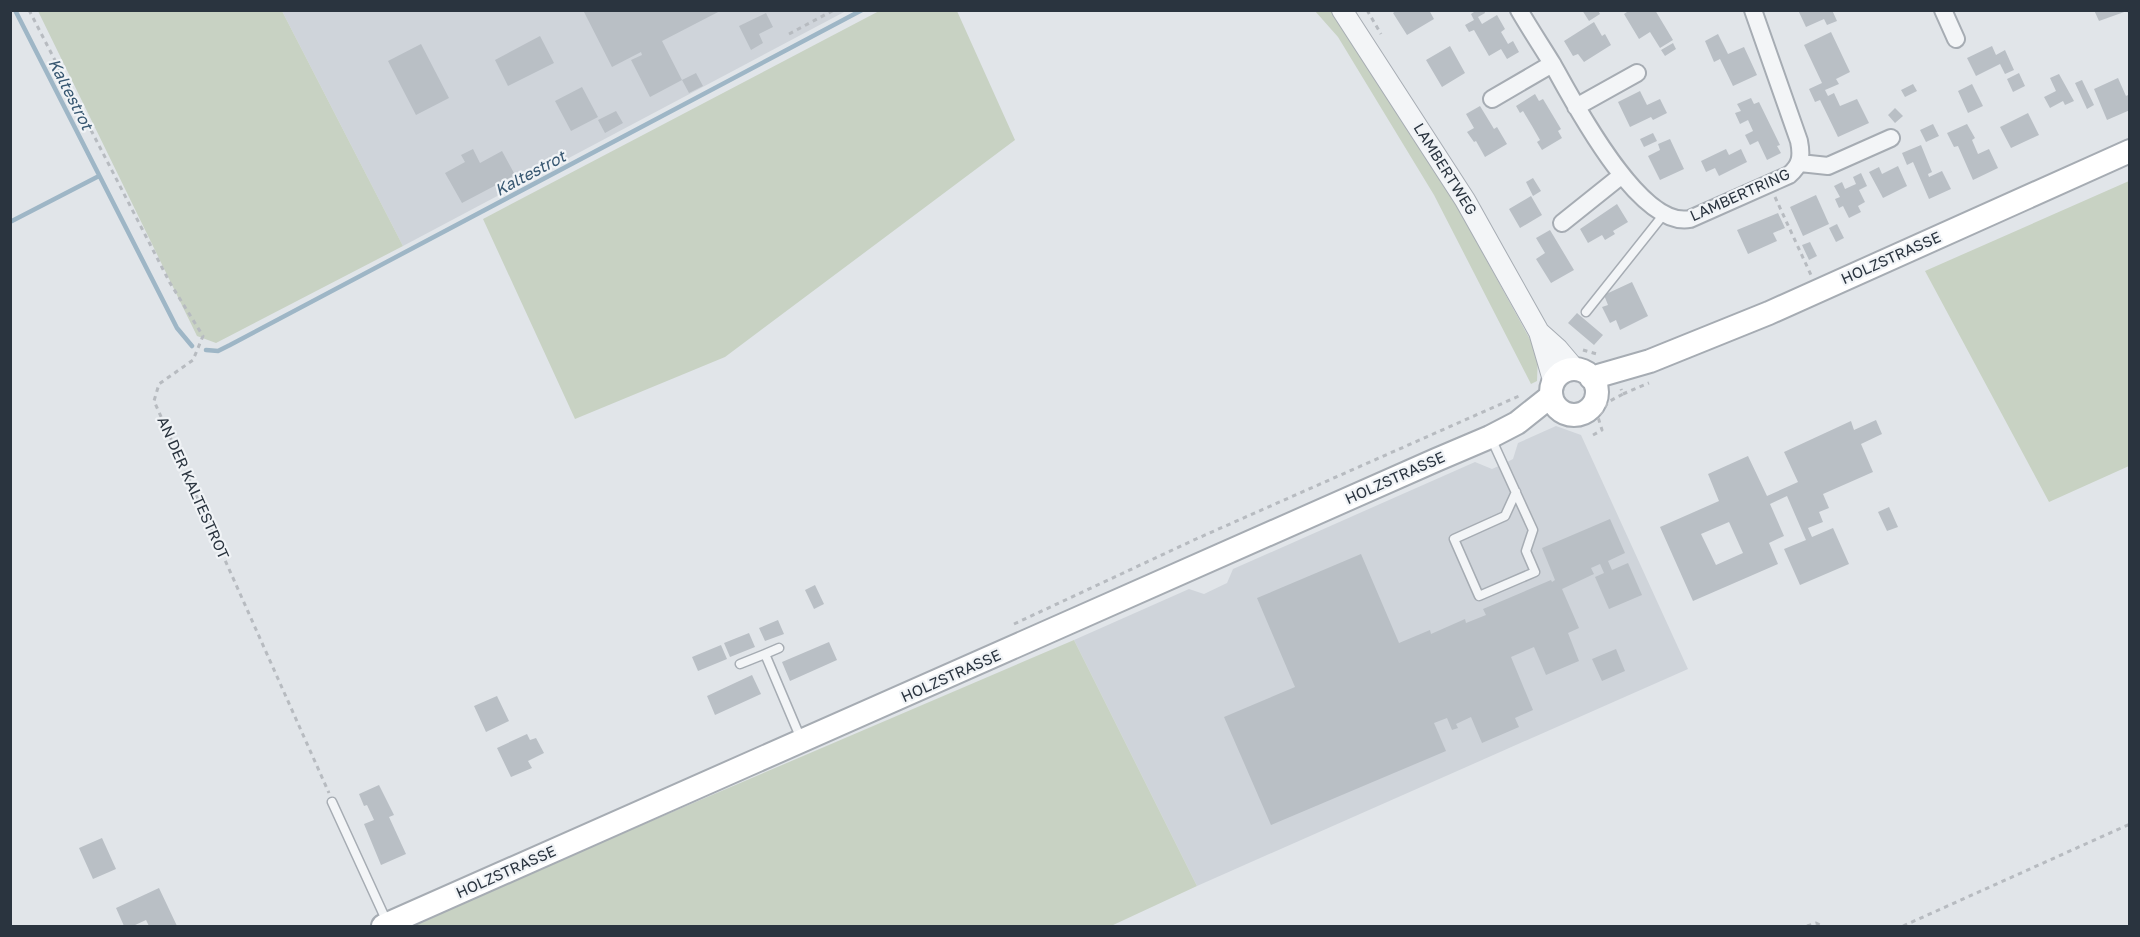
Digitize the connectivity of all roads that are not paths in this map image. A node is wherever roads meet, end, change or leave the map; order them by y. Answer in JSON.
{"nodes":[{"id":1,"x":1342,"y":10,"type":"edge"},
{"id":2,"x":1519,"y":10,"type":"edge"},
{"id":3,"x":1753,"y":10,"type":"edge"},
{"id":4,"x":1943,"y":10,"type":"edge"},
{"id":5,"x":1956,"y":39,"type":"dead end"},
{"id":6,"x":1552,"y":64,"type":"junction"},
{"id":7,"x":1637,"y":73,"type":"dead end"},
{"id":8,"x":1492,"y":99,"type":"dead end"},
{"id":9,"x":1576,"y":107,"type":"junction"},
{"id":10,"x":1891,"y":138,"type":"dead end"},
{"id":11,"x":2130,"y":151,"type":"edge"},
{"id":12,"x":1800,"y":163,"type":"junction"},
{"id":13,"x":1622,"y":175,"type":"junction"},
{"id":14,"x":1664,"y":214,"type":"junction"},
{"id":15,"x":1562,"y":223,"type":"dead end"},
{"id":16,"x":1586,"y":312,"type":"dead end"},
{"id":17,"x":1539,"y":332,"type":"junction"},
{"id":18,"x":1588,"y":380,"type":"junction"},
{"id":19,"x":1555,"y":396,"type":"junction"},
{"id":20,"x":1491,"y":437,"type":"junction"},
{"id":21,"x":1516,"y":492,"type":"junction"},
{"id":22,"x":779,"y":648,"type":"dead end"},
{"id":23,"x":765,"y":654,"type":"junction"},
{"id":24,"x":740,"y":664,"type":"dead end"},
{"id":25,"x":803,"y":742,"type":"junction"},
{"id":26,"x":333,"y":802,"type":"road end"},
{"id":27,"x":386,"y":925,"type":"edge"}],
"edges":[{"from":1,"to":17,"type":"street","name":"LAMBERTWEG"},
{"from":2,"to":6,"type":"street"},
{"from":3,"to":12,"type":"street","name":"LAMBERTRING"},
{"from":4,"to":5,"type":"street"},
{"from":6,"to":8,"type":"street"},
{"from":6,"to":9,"type":"street"},
{"from":7,"to":9,"type":"street"},
{"from":9,"to":13,"type":"street"},
{"from":10,"to":12,"type":"street","name":"LAMBERTRING"},
{"from":11,"to":18,"type":"main road","name":"HOLZSTRASSE"},
{"from":12,"to":14,"type":"street","name":"LAMBERTRING"},
{"from":13,"to":14,"type":"street"},
{"from":13,"to":15,"type":"street"},
{"from":14,"to":16,"type":"lane"},
{"from":17,"to":18,"type":"street","name":"LAMBERTWEG"},
{"from":17,"to":19,"type":"street","name":"LAMBERTWEG"},
{"from":18,"to":19,"type":"main road","name":"HOLZSTRASSE"},
{"from":18,"to":19,"type":"main road","name":"HOLZSTRASSE"},
{"from":19,"to":20,"type":"main road","name":"HOLZSTRASSE"},
{"from":20,"to":21,"type":"lane"},
{"from":20,"to":25,"type":"main road","name":"HOLZSTRASSE"},
{"from":21,"to":21,"type":"lane"},
{"from":22,"to":23,"type":"lane"},
{"from":23,"to":24,"type":"lane"},
{"from":23,"to":25,"type":"lane"},
{"from":25,"to":27,"type":"main road","name":"HOLZSTRASSE"},
{"from":26,"to":27,"type":"lane"}]}
